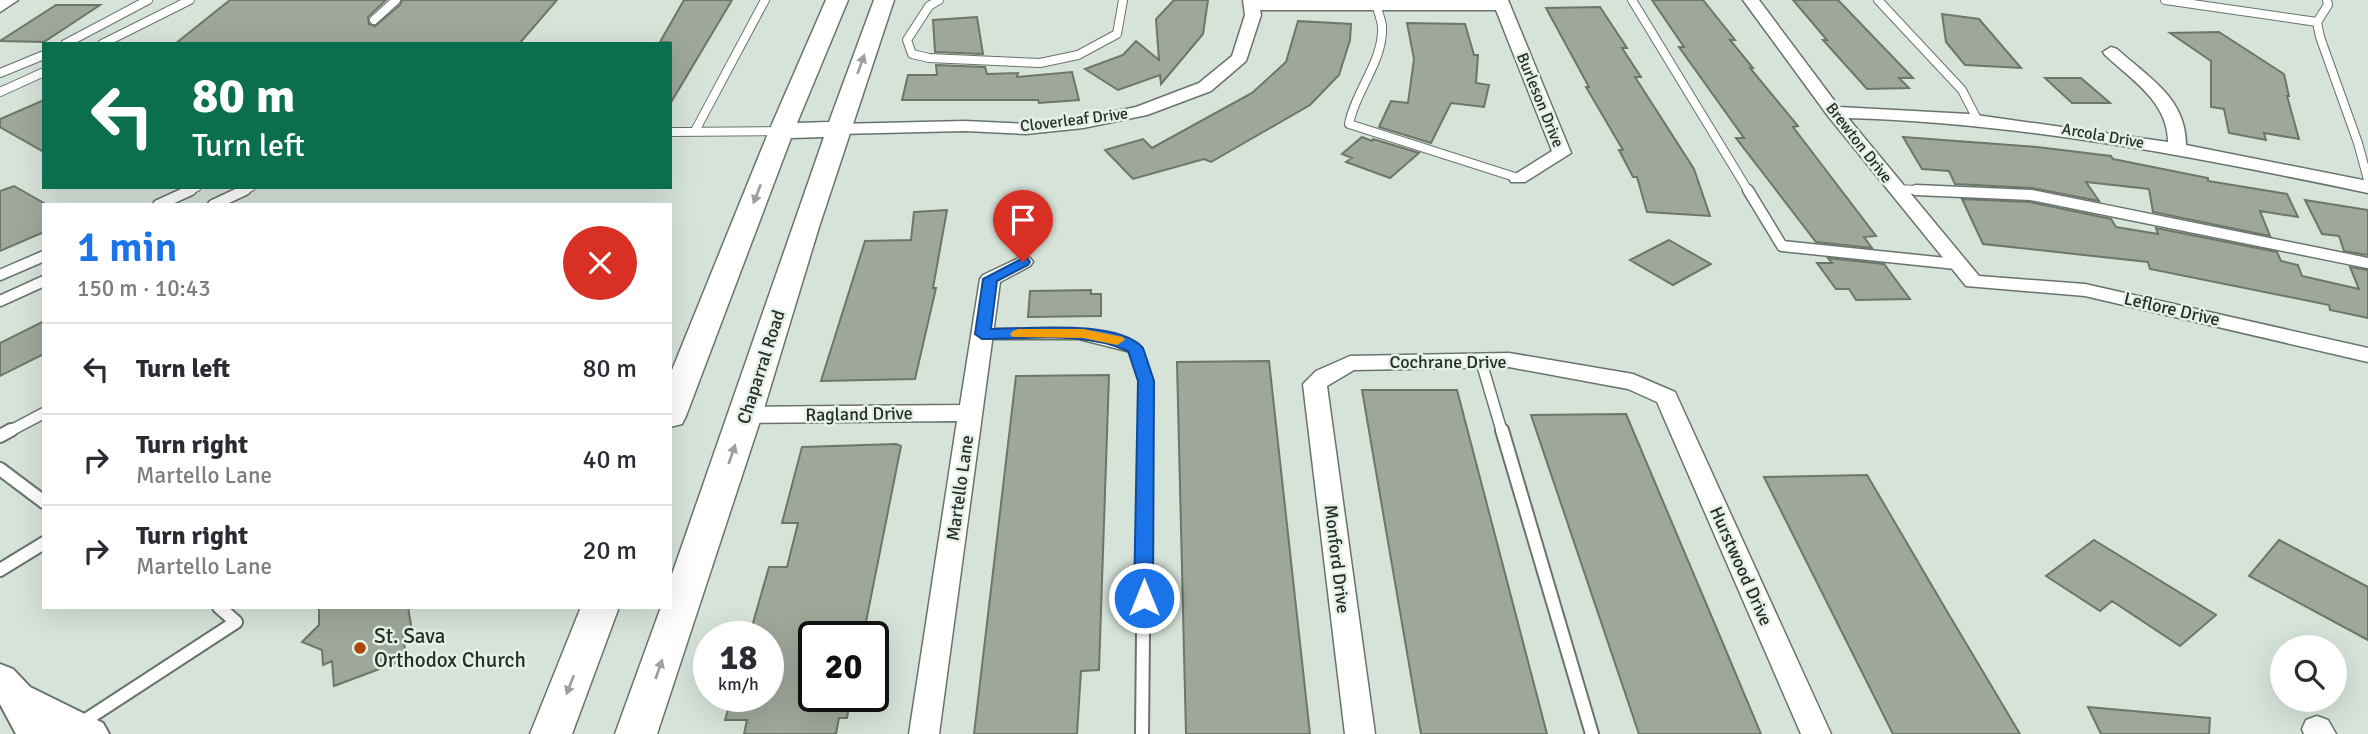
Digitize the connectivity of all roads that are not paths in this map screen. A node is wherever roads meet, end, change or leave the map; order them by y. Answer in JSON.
{"nodes":[{"id":1,"x":10,"y":0,"type":"edge"},
{"id":2,"x":148,"y":0,"type":"edge"},
{"id":3,"x":190,"y":0,"type":"edge"},
{"id":4,"x":396,"y":0,"type":"edge"},
{"id":5,"x":765,"y":0,"type":"edge"},
{"id":6,"x":837,"y":0,"type":"edge"},
{"id":7,"x":884,"y":0,"type":"edge"},
{"id":8,"x":939,"y":0,"type":"edge"},
{"id":9,"x":1123,"y":0,"type":"edge"},
{"id":10,"x":1632,"y":0,"type":"edge"},
{"id":11,"x":1751,"y":0,"type":"edge"},
{"id":12,"x":1878,"y":0,"type":"edge"},
{"id":13,"x":2165,"y":0,"type":"edge"},
{"id":14,"x":2327,"y":0,"type":"edge"},
{"id":15,"x":1251,"y":3,"type":"edge"},
{"id":16,"x":1375,"y":3,"type":"edge"},
{"id":17,"x":1501,"y":3,"type":"edge"},
{"id":18,"x":0,"y":7,"type":"edge"},
{"id":19,"x":374,"y":20,"type":"dead end"},
{"id":20,"x":2317,"y":22,"type":"junction"},
{"id":21,"x":69,"y":42,"type":"edge"},
{"id":22,"x":106,"y":42,"type":"edge"},
{"id":23,"x":2111,"y":52,"type":"dead end"},
{"id":24,"x":42,"y":56,"type":"edge"},
{"id":25,"x":0,"y":73,"type":"edge"},
{"id":26,"x":42,"y":73,"type":"edge"},
{"id":27,"x":27,"y":80,"type":"junction"},
{"id":28,"x":42,"y":84,"type":"edge"},
{"id":29,"x":0,"y":92,"type":"edge"},
{"id":30,"x":1834,"y":112,"type":"junction"},
{"id":31,"x":1977,"y":119,"type":"junction"},
{"id":32,"x":838,"y":129,"type":"junction"},
{"id":33,"x":695,"y":131,"type":"junction"},
{"id":34,"x":781,"y":131,"type":"junction"},
{"id":35,"x":672,"y":132,"type":"edge"},
{"id":36,"x":2177,"y":148,"type":"junction"},
{"id":37,"x":1518,"y":178,"type":"joint"},
{"id":38,"x":2368,"y":180,"type":"edge"},
{"id":39,"x":2368,"y":187,"type":"edge"},
{"id":40,"x":193,"y":189,"type":"edge"},
{"id":41,"x":247,"y":189,"type":"edge"},
{"id":42,"x":1896,"y":189,"type":"junction"},
{"id":43,"x":162,"y":203,"type":"edge"},
{"id":44,"x":217,"y":203,"type":"edge"},
{"id":45,"x":42,"y":257,"type":"edge"},
{"id":46,"x":1023,"y":262,"type":"dead end"},
{"id":47,"x":2368,"y":263,"type":"edge"},
{"id":48,"x":1956,"y":264,"type":"junction"},
{"id":49,"x":0,"y":275,"type":"edge"},
{"id":50,"x":42,"y":282,"type":"edge"},
{"id":51,"x":1973,"y":282,"type":"joint"},
{"id":52,"x":0,"y":301,"type":"edge"},
{"id":53,"x":982,"y":334,"type":"junction"},
{"id":54,"x":2368,"y":355,"type":"edge"},
{"id":55,"x":1481,"y":361,"type":"junction"},
{"id":56,"x":1315,"y":384,"type":"joint"},
{"id":57,"x":1667,"y":397,"type":"joint"},
{"id":58,"x":672,"y":411,"type":"edge"},
{"id":59,"x":971,"y":412,"type":"junction"},
{"id":60,"x":42,"y":414,"type":"edge"},
{"id":61,"x":746,"y":415,"type":"junction"},
{"id":62,"x":0,"y":436,"type":"edge"},
{"id":63,"x":0,"y":469,"type":"edge"},
{"id":64,"x":42,"y":500,"type":"edge"},
{"id":65,"x":42,"y":544,"type":"edge"},
{"id":66,"x":0,"y":570,"type":"edge"},
{"id":67,"x":221,"y":609,"type":"edge"},
{"id":68,"x":599,"y":609,"type":"edge"},
{"id":69,"x":9,"y":688,"type":"edge"},
{"id":70,"x":83,"y":730,"type":"edge"},
{"id":71,"x":35,"y":734,"type":"edge"},
{"id":72,"x":551,"y":734,"type":"edge"},
{"id":73,"x":636,"y":734,"type":"edge"},
{"id":74,"x":924,"y":734,"type":"edge"},
{"id":75,"x":1142,"y":734,"type":"edge"},
{"id":76,"x":1360,"y":734,"type":"edge"},
{"id":77,"x":1592,"y":734,"type":"edge"},
{"id":78,"x":1816,"y":734,"type":"edge"}],
"edges":[{"from":1,"to":18,"type":"street"},
{"from":2,"to":21,"type":"lane"},
{"from":3,"to":22,"type":"lane"},
{"from":4,"to":19,"type":"lane"},
{"from":5,"to":33,"type":"lane"},
{"from":6,"to":34,"type":"main road"},
{"from":32,"to":7,"type":"main road","name":"Chaparral Road","one_way":true},
{"from":8,"to":9,"type":"lane"},
{"from":10,"to":48,"type":"lane"},
{"from":11,"to":30,"type":"street","name":"Brewton Drive"},
{"from":12,"to":31,"type":"lane"},
{"from":13,"to":20,"type":"lane"},
{"from":14,"to":20,"type":"lane"},
{"from":15,"to":16,"type":"street"},
{"from":15,"to":32,"type":"street","name":"Cloverleaf Drive"},
{"from":16,"to":17,"type":"street"},
{"from":16,"to":37,"type":"lane"},
{"from":17,"to":37,"type":"street","name":"Burleson Drive"},
{"from":20,"to":38,"type":"lane"},
{"from":23,"to":36,"type":"street"},
{"from":24,"to":25,"type":"lane"},
{"from":26,"to":27,"type":"lane"},
{"from":27,"to":28,"type":"lane"},
{"from":27,"to":29,"type":"lane"},
{"from":30,"to":31,"type":"street","name":"Arcola Drive"},
{"from":30,"to":42,"type":"street","name":"Brewton Drive"},
{"from":31,"to":36,"type":"street","name":"Arcola Drive"},
{"from":32,"to":34,"type":"main road"},
{"from":32,"to":61,"type":"main road","name":"Chaparral Road"},
{"from":33,"to":34,"type":"lane"},
{"from":33,"to":35,"type":"lane"},
{"from":34,"to":58,"type":"main road","one_way":true},
{"from":36,"to":39,"type":"street","name":"Arcola Drive"},
{"from":40,"to":43,"type":"lane"},
{"from":41,"to":44,"type":"lane"},
{"from":42,"to":47,"type":"lane"},
{"from":42,"to":48,"type":"street","name":"Brewton Drive"},
{"from":45,"to":49,"type":"lane"},
{"from":46,"to":53,"type":"street","name":"Martello Lane"},
{"from":48,"to":51,"type":"street","name":"Brewton Drive"},
{"from":50,"to":52,"type":"lane"},
{"from":51,"to":54,"type":"street","name":"Leflore Drive"},
{"from":53,"to":59,"type":"street","name":"Martello Lane"},
{"from":53,"to":75,"type":"lane"},
{"from":55,"to":56,"type":"street","name":"Cochrane Drive"},
{"from":55,"to":57,"type":"street","name":"Cochrane Drive"},
{"from":55,"to":77,"type":"lane"},
{"from":56,"to":76,"type":"street","name":"Monford Drive"},
{"from":57,"to":78,"type":"street","name":"Hurstwood Drive"},
{"from":59,"to":61,"type":"street","name":"Ragland Drive"},
{"from":59,"to":74,"type":"street","name":"Martello Lane"},
{"from":60,"to":62,"type":"lane"},
{"from":73,"to":61,"type":"main road","name":"Chaparral Road","one_way":true},
{"from":63,"to":64,"type":"lane"},
{"from":65,"to":66,"type":"lane"},
{"from":67,"to":70,"type":"lane"},
{"from":68,"to":72,"type":"main road","one_way":true},
{"from":69,"to":70,"type":"street"},
{"from":69,"to":71,"type":"street"}]}
